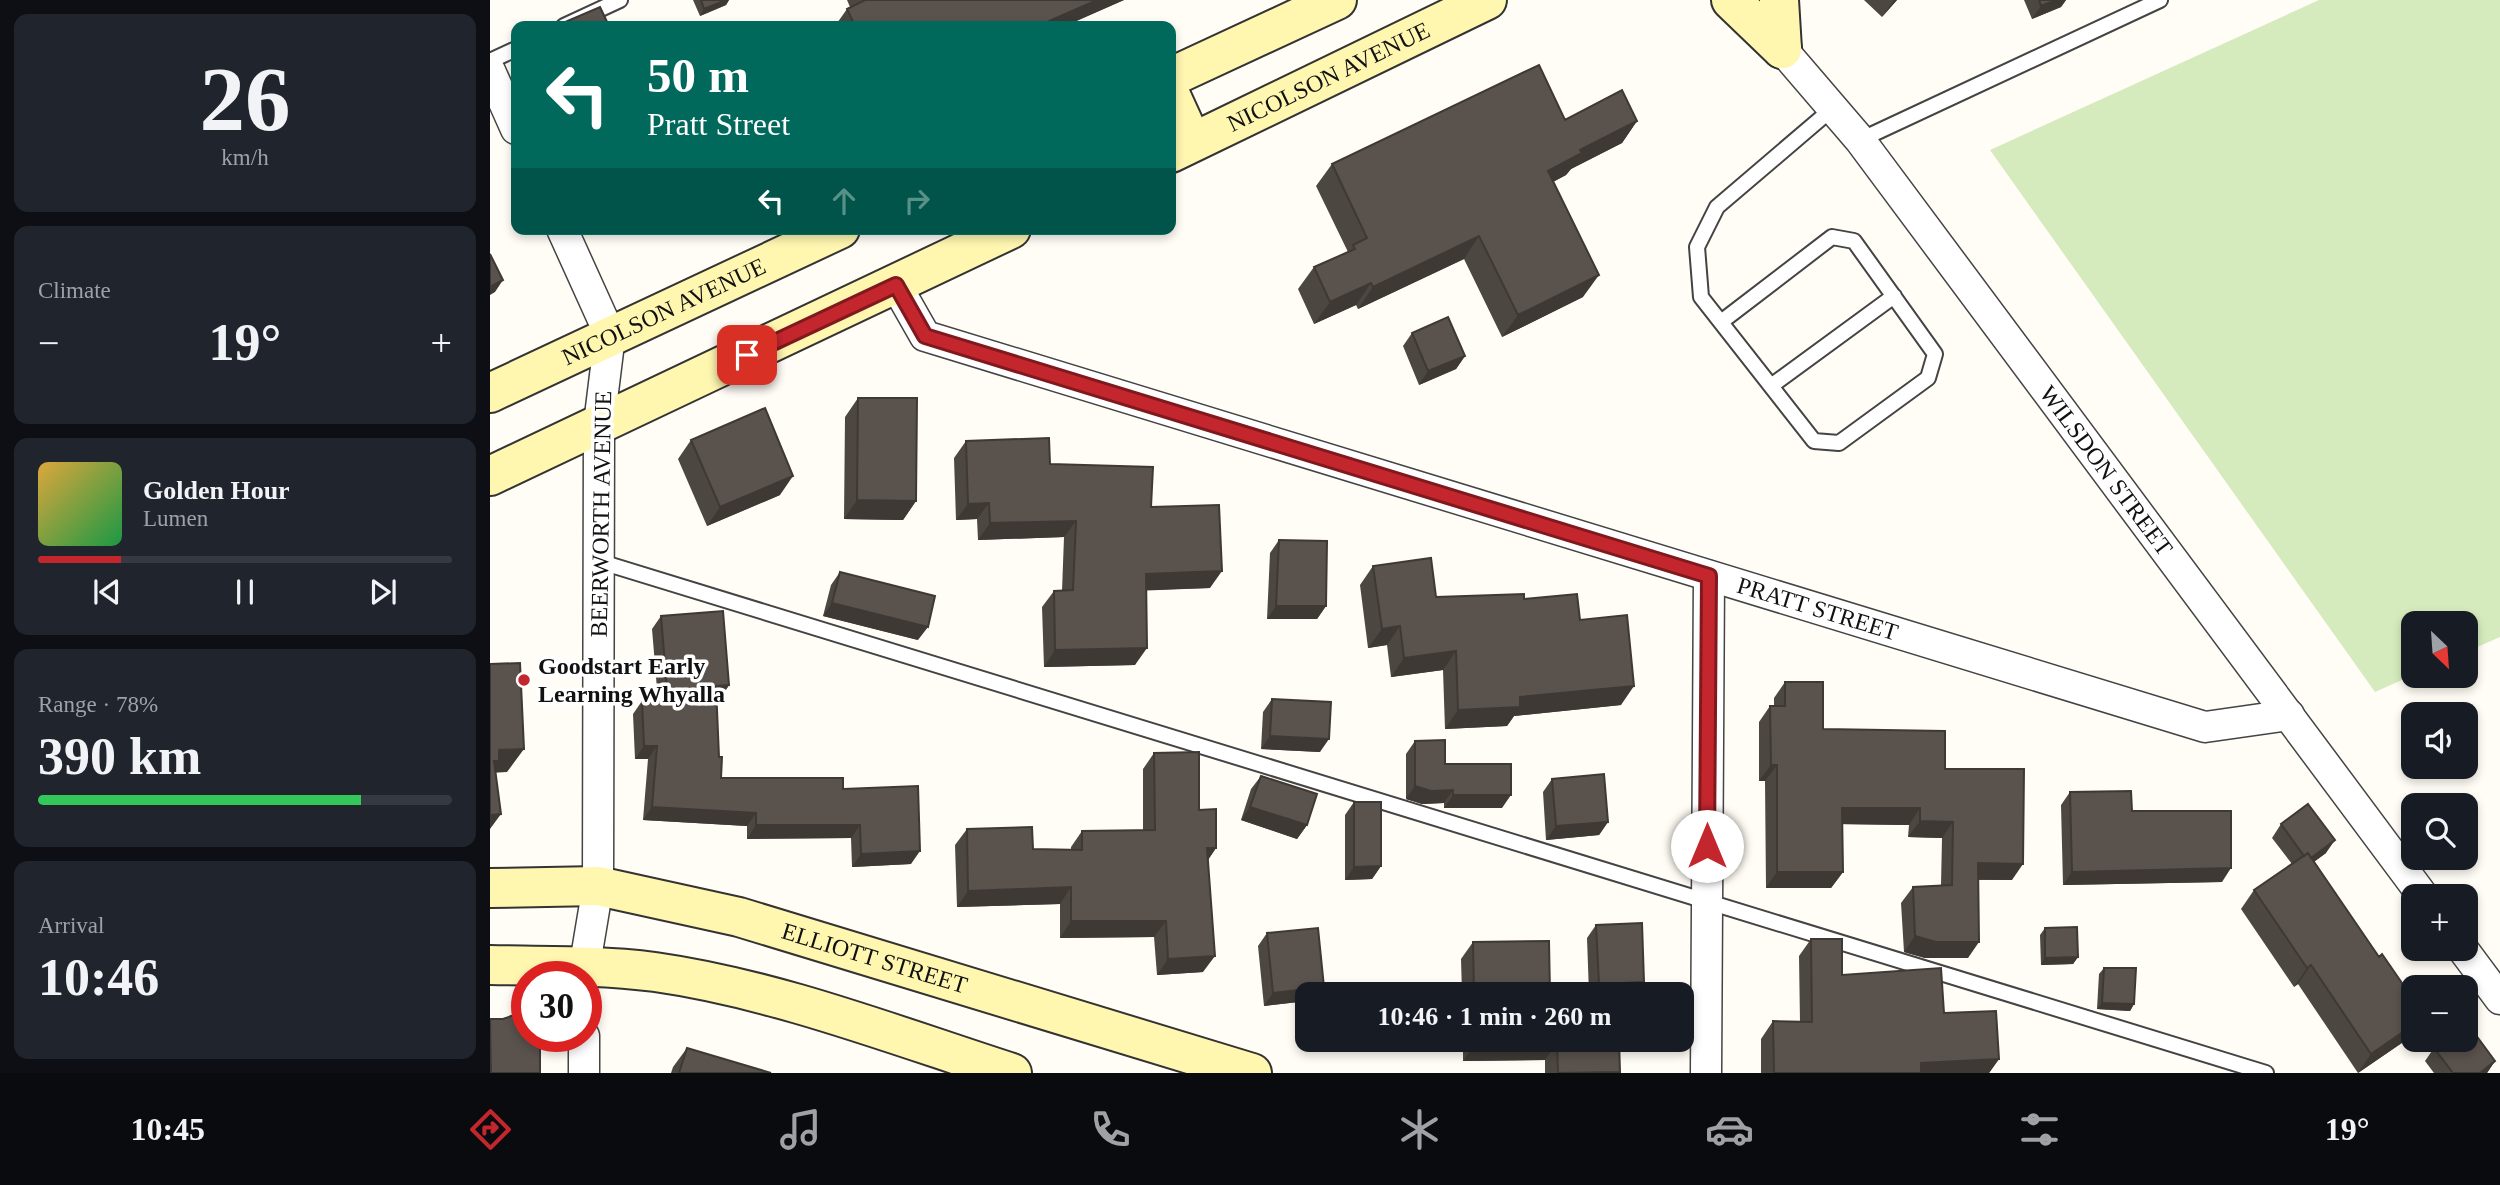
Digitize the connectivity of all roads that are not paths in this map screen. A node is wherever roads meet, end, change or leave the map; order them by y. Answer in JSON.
{"nodes":[{"id":1,"x":620,"y":0,"type":"edge"},
{"id":2,"x":1337,"y":0,"type":"edge"},
{"id":3,"x":1487,"y":0,"type":"edge"},
{"id":4,"x":1731,"y":0,"type":"edge"},
{"id":5,"x":1779,"y":0,"type":"edge"},
{"id":6,"x":2160,"y":0,"type":"edge"},
{"id":7,"x":575,"y":21,"type":"edge"},
{"id":8,"x":1782,"y":49,"type":"junction"},
{"id":9,"x":511,"y":51,"type":"edge"},
{"id":10,"x":490,"y":61,"type":"edge"},
{"id":11,"x":490,"y":71,"type":"edge"},
{"id":12,"x":1176,"y":75,"type":"edge"},
{"id":13,"x":1833,"y":108,"type":"junction"},
{"id":14,"x":511,"y":118,"type":"edge"},
{"id":15,"x":1176,"y":119,"type":"edge"},
{"id":16,"x":1860,"y":140,"type":"junction"},
{"id":17,"x":1182,"y":147,"type":"edge"},
{"id":18,"x":565,"y":235,"type":"edge"},
{"id":19,"x":827,"y":235,"type":"edge"},
{"id":20,"x":999,"y":235,"type":"edge"},
{"id":21,"x":896,"y":285,"type":"junction"},
{"id":22,"x":1894,"y":296,"type":"junction"},
{"id":23,"x":1721,"y":322,"type":"junction"},
{"id":24,"x":610,"y":335,"type":"junction"},
{"id":25,"x":1771,"y":386,"type":"junction"},
{"id":26,"x":490,"y":393,"type":"edge"},
{"id":27,"x":599,"y":424,"type":"junction"},
{"id":28,"x":490,"y":476,"type":"edge"},
{"id":29,"x":598,"y":561,"type":"junction"},
{"id":30,"x":1709,"y":576,"type":"junction"},
{"id":31,"x":2289,"y":715,"type":"junction"},
{"id":32,"x":2414,"y":884,"type":"edge"},
{"id":33,"x":598,"y":886,"type":"junction"},
{"id":34,"x":490,"y":888,"type":"edge"},
{"id":35,"x":1707,"y":900,"type":"junction"},
{"id":36,"x":585,"y":961,"type":"edge"},
{"id":37,"x":2472,"y":961,"type":"edge"},
{"id":38,"x":490,"y":965,"type":"edge"},
{"id":39,"x":511,"y":967,"type":"edge"},
{"id":40,"x":602,"y":972,"type":"edge"},
{"id":41,"x":2500,"y":999,"type":"edge"},
{"id":42,"x":584,"y":1052,"type":"edge"},
{"id":43,"x":584,"y":1073,"type":"edge"},
{"id":44,"x":1012,"y":1073,"type":"edge"},
{"id":45,"x":1252,"y":1073,"type":"edge"},
{"id":46,"x":1706,"y":1073,"type":"edge"},
{"id":47,"x":2266,"y":1073,"type":"edge"}],
"edges":[{"from":1,"to":7,"type":"lane"},
{"from":2,"to":12,"type":"main road"},
{"from":3,"to":17,"type":"main road","name":"NICOLSON AVENUE"},
{"from":4,"to":8,"type":"main road"},
{"from":5,"to":8,"type":"main road"},
{"from":6,"to":16,"type":"lane"},
{"from":8,"to":13,"type":"street","name":"WILSDON STREET"},
{"from":9,"to":10,"type":"lane"},
{"from":11,"to":14,"type":"street"},
{"from":13,"to":16,"type":"street","name":"WILSDON STREET"},
{"from":13,"to":23,"type":"lane"},
{"from":15,"to":17,"type":"main road"},
{"from":16,"to":31,"type":"street","name":"WILSDON STREET"},
{"from":18,"to":24,"type":"street"},
{"from":19,"to":24,"type":"main road","name":"NICOLSON AVENUE"},
{"from":20,"to":21,"type":"main road"},
{"from":21,"to":27,"type":"main road"},
{"from":21,"to":30,"type":"street","name":"PRATT STREET"},
{"from":22,"to":23,"type":"lane"},
{"from":22,"to":25,"type":"lane"},
{"from":22,"to":25,"type":"lane"},
{"from":23,"to":25,"type":"lane"},
{"from":24,"to":26,"type":"main road","name":"NICOLSON AVENUE"},
{"from":24,"to":27,"type":"street","name":"BEERWORTH AVENUE"},
{"from":27,"to":28,"type":"main road"},
{"from":27,"to":29,"type":"street","name":"BEERWORTH AVENUE"},
{"from":29,"to":33,"type":"street","name":"BEERWORTH AVENUE"},
{"from":29,"to":35,"type":"lane"},
{"from":30,"to":31,"type":"street","name":"PRATT STREET"},
{"from":30,"to":35,"type":"street"},
{"from":31,"to":32,"type":"street","name":"WILSDON STREET"},
{"from":33,"to":34,"type":"main road","name":"ELLIOTT STREET"},
{"from":33,"to":36,"type":"street","name":"BEERWORTH AVENUE"},
{"from":33,"to":45,"type":"main road","name":"ELLIOTT STREET"},
{"from":35,"to":46,"type":"street"},
{"from":35,"to":47,"type":"lane"},
{"from":37,"to":41,"type":"street"},
{"from":38,"to":39,"type":"main road"},
{"from":40,"to":44,"type":"main road"},
{"from":42,"to":43,"type":"street"}]}
